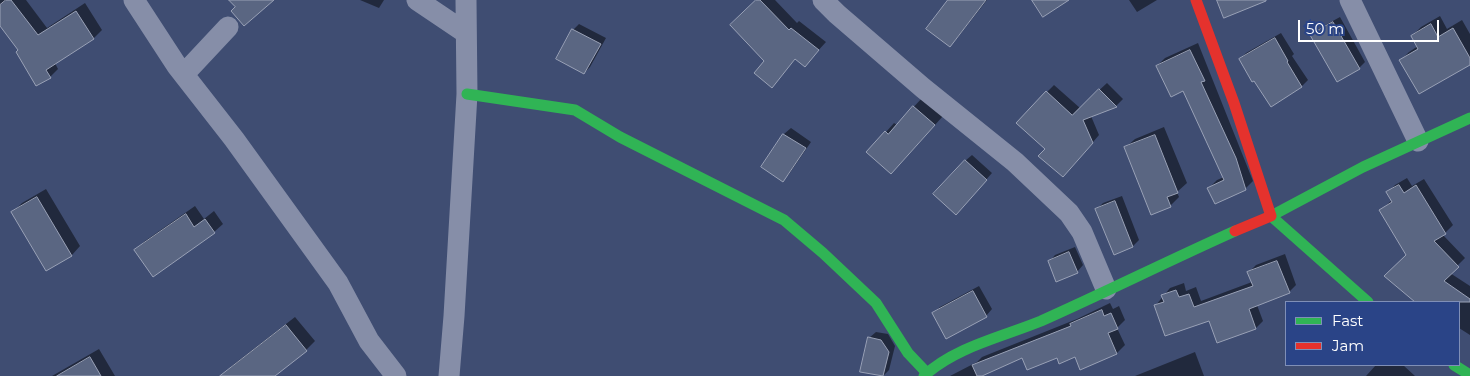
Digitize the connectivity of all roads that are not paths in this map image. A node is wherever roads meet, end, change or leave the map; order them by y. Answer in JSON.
{"nodes":[{"id":1,"x":134,"y":0,"type":"edge"},
{"id":2,"x":418,"y":0,"type":"edge"},
{"id":3,"x":466,"y":0,"type":"edge"},
{"id":4,"x":823,"y":0,"type":"edge"},
{"id":5,"x":1196,"y":0,"type":"edge"},
{"id":6,"x":1350,"y":0,"type":"edge"},
{"id":7,"x":228,"y":27,"type":"dead end"},
{"id":8,"x":466,"y":33,"type":"junction"},
{"id":9,"x":184,"y":74,"type":"junction"},
{"id":10,"x":466,"y":94,"type":"junction"},
{"id":11,"x":1470,"y":118,"type":"edge"},
{"id":12,"x":1418,"y":141,"type":"junction"},
{"id":13,"x":1271,"y":216,"type":"junction"},
{"id":14,"x":1106,"y":289,"type":"junction"},
{"id":15,"x":1367,"y":301,"type":"edge"},
{"id":16,"x":1456,"y":366,"type":"edge"},
{"id":17,"x":925,"y":374,"type":"edge"},
{"id":18,"x":1470,"y":375,"type":"edge"},
{"id":19,"x":396,"y":376,"type":"edge"},
{"id":20,"x":449,"y":376,"type":"edge"}],
"edges":[{"from":1,"to":9,"type":"street"},
{"from":2,"to":8,"type":"street"},
{"from":3,"to":8,"type":"street"},
{"from":4,"to":14,"type":"street"},
{"from":5,"to":13,"type":"street"},
{"from":6,"to":12,"type":"street"},
{"from":7,"to":9,"type":"street"},
{"from":8,"to":10,"type":"street"},
{"from":9,"to":19,"type":"street"},
{"from":10,"to":17,"type":"street"},
{"from":10,"to":20,"type":"street"},
{"from":11,"to":12,"type":"street"},
{"from":12,"to":13,"type":"street"},
{"from":13,"to":14,"type":"street"},
{"from":13,"to":15,"type":"street"},
{"from":14,"to":17,"type":"street"},
{"from":16,"to":18,"type":"street"}]}
